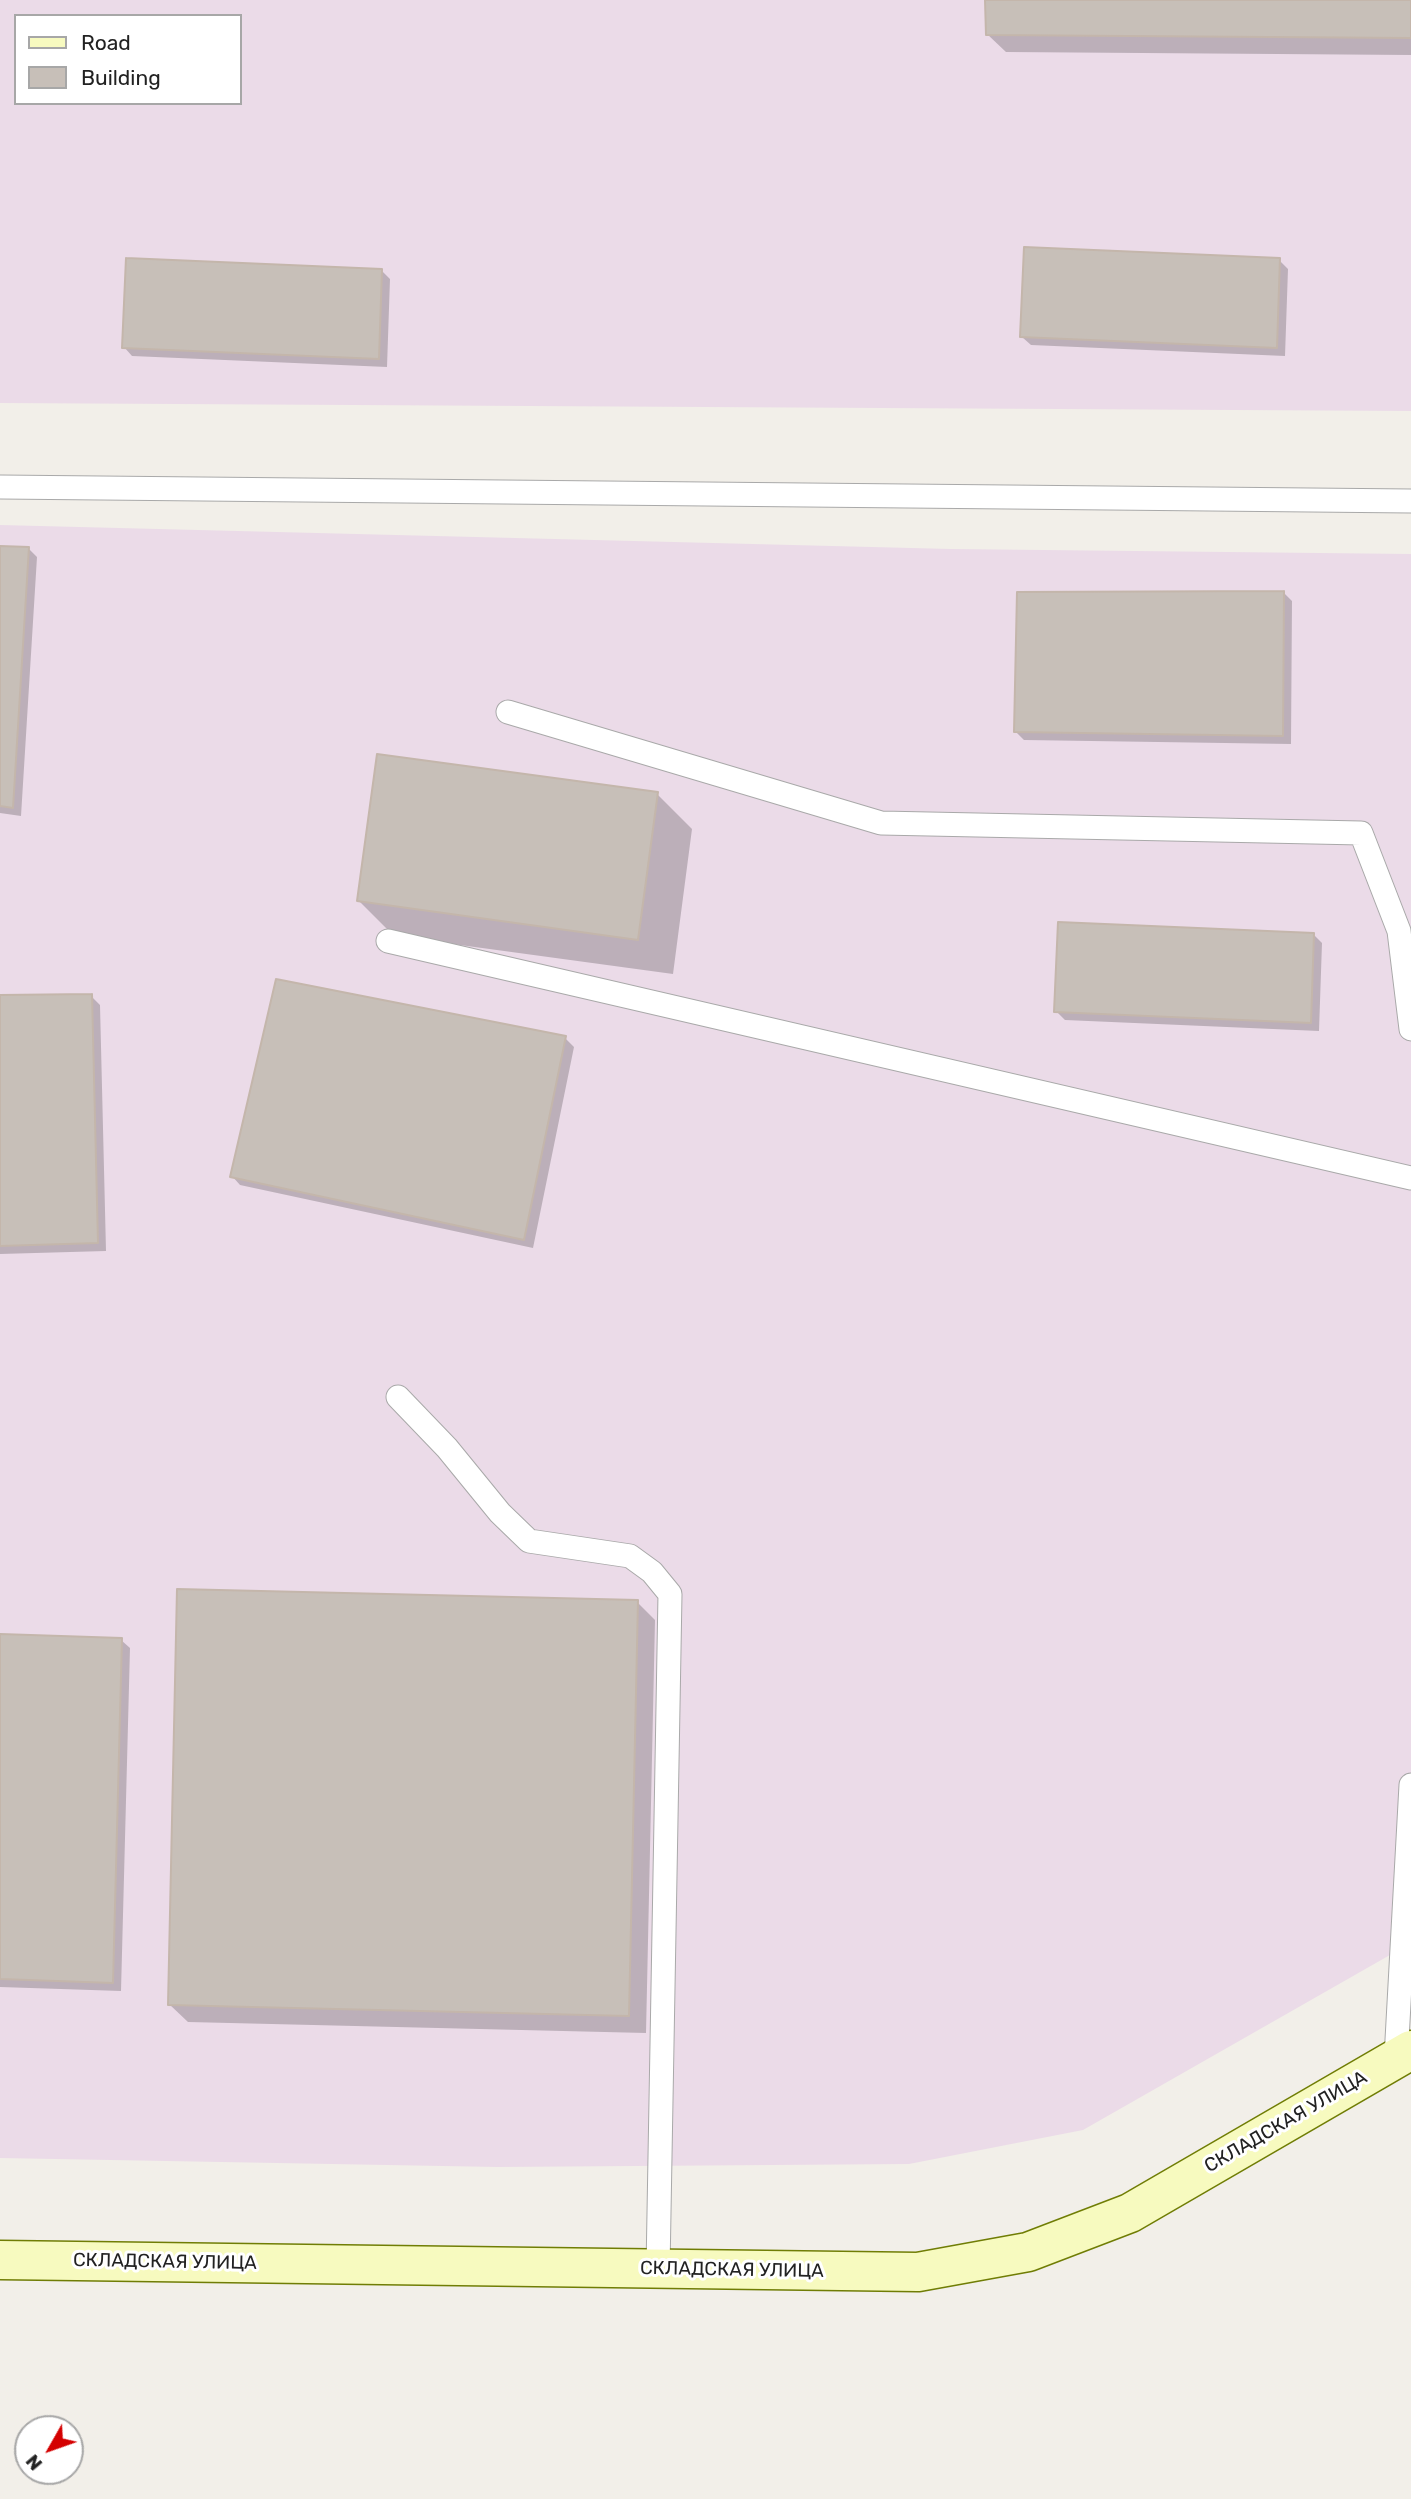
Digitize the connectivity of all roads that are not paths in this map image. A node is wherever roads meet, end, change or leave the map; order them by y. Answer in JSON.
{"nodes":[{"id":1,"x":0,"y":487,"type":"edge"},
{"id":2,"x":1411,"y":501,"type":"edge"},
{"id":3,"x":508,"y":712,"type":"dead end"},
{"id":4,"x":388,"y":941,"type":"dead end"},
{"id":5,"x":1411,"y":1029,"type":"edge"},
{"id":6,"x":1411,"y":1178,"type":"edge"},
{"id":7,"x":398,"y":1397,"type":"dead end"},
{"id":8,"x":1411,"y":1785,"type":"edge"},
{"id":9,"x":1404,"y":2054,"type":"edge"},
{"id":10,"x":0,"y":2260,"type":"edge"},
{"id":11,"x":658,"y":2269,"type":"junction"}],
"edges":[{"from":1,"to":2,"type":"lane"},
{"from":3,"to":5,"type":"lane"},
{"from":4,"to":6,"type":"lane"},
{"from":7,"to":11,"type":"lane"},
{"from":8,"to":9,"type":"lane"},
{"from":9,"to":11,"type":"main road","name":"СКЛАДСКАЯ УЛИЦА"},
{"from":10,"to":11,"type":"main road","name":"СКЛАДСКАЯ УЛИЦА"}]}
